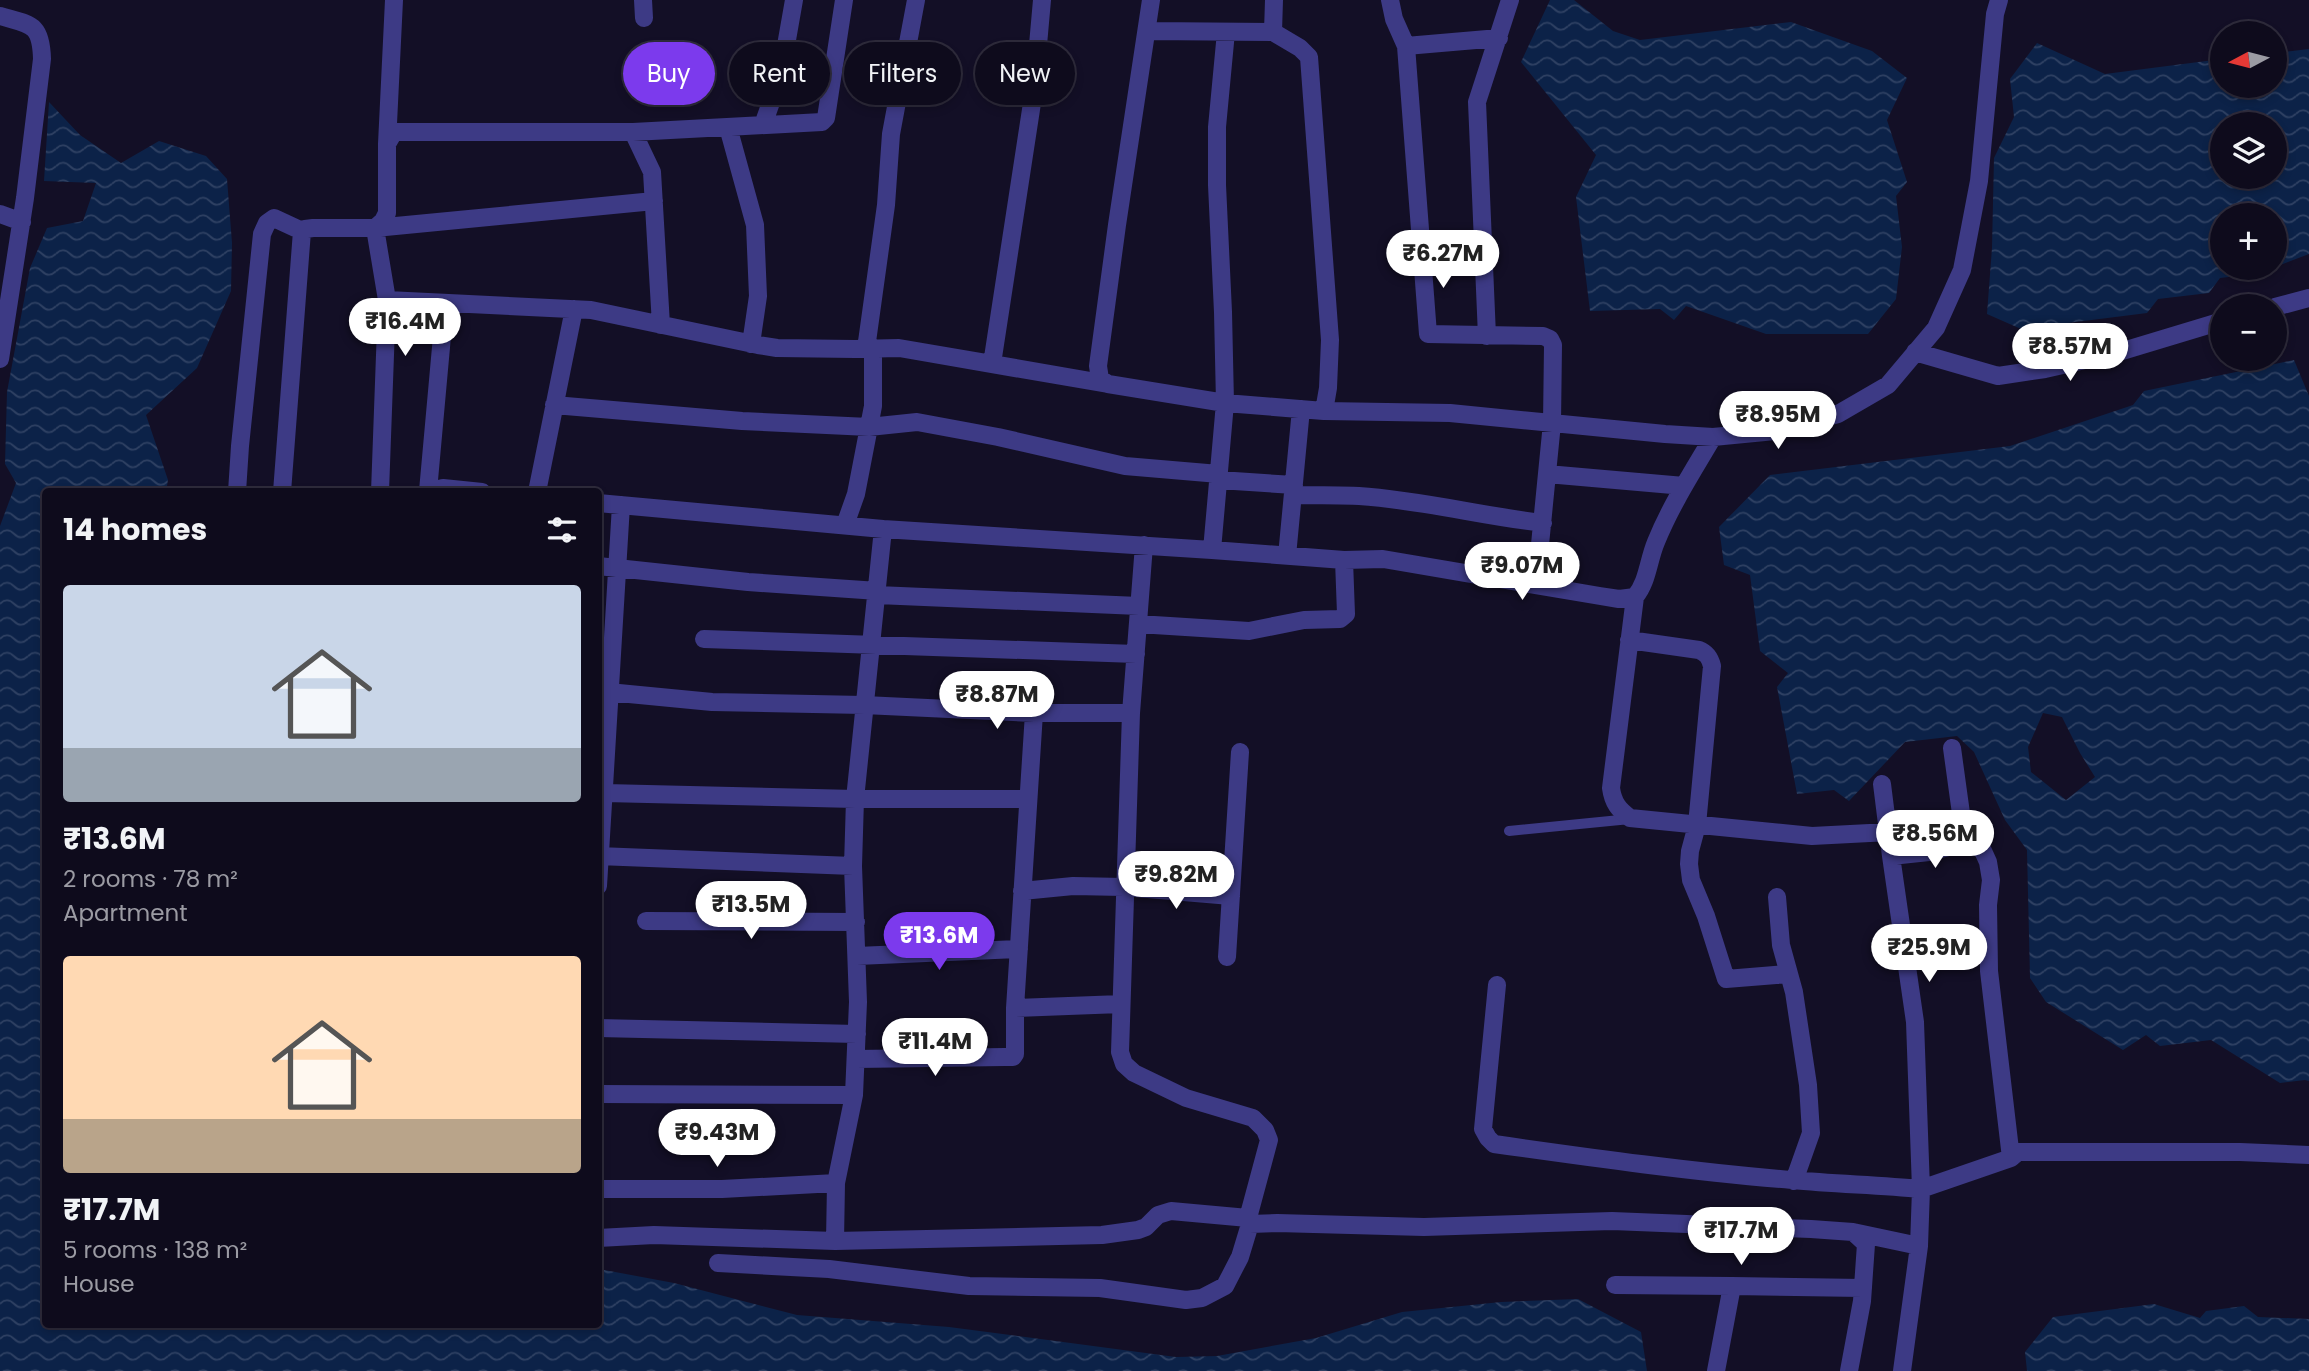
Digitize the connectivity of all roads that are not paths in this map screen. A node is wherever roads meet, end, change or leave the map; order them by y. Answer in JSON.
{"nodes":[{"id":1,"x":394,"y":0,"type":"edge"},
{"id":2,"x":794,"y":0,"type":"edge"},
{"id":3,"x":844,"y":0,"type":"edge"},
{"id":4,"x":916,"y":0,"type":"edge"},
{"id":5,"x":1042,"y":0,"type":"edge"},
{"id":6,"x":1151,"y":0,"type":"edge"},
{"id":7,"x":1274,"y":0,"type":"edge"},
{"id":8,"x":1390,"y":0,"type":"edge"},
{"id":9,"x":1510,"y":0,"type":"edge"},
{"id":10,"x":1999,"y":0,"type":"edge"},
{"id":11,"x":0,"y":16,"type":"edge"},
{"id":12,"x":1147,"y":31,"type":"junction"},
{"id":13,"x":1226,"y":32,"type":"junction"},
{"id":14,"x":1272,"y":32,"type":"junction"},
{"id":15,"x":1499,"y":38,"type":"junction"},
{"id":16,"x":1406,"y":46,"type":"junction"},
{"id":17,"x":764,"y":125,"type":"junction"},
{"id":18,"x":728,"y":127,"type":"junction"},
{"id":19,"x":633,"y":132,"type":"junction"},
{"id":20,"x":387,"y":145,"type":"junction"},
{"id":21,"x":654,"y":201,"type":"junction"},
{"id":22,"x":0,"y":214,"type":"edge"},
{"id":23,"x":22,"y":222,"type":"junction"},
{"id":24,"x":375,"y":228,"type":"junction"},
{"id":25,"x":302,"y":231,"type":"junction"},
{"id":26,"x":2309,"y":298,"type":"edge"},
{"id":27,"x":387,"y":300,"type":"junction"},
{"id":28,"x":445,"y":303,"type":"junction"},
{"id":29,"x":2287,"y":304,"type":"edge"},
{"id":30,"x":573,"y":309,"type":"junction"},
{"id":31,"x":661,"y":325,"type":"junction"},
{"id":32,"x":2210,"y":325,"type":"edge"},
{"id":33,"x":1487,"y":336,"type":"junction"},
{"id":34,"x":1,"y":340,"type":"edge"},
{"id":35,"x":751,"y":344,"type":"junction"},
{"id":36,"x":870,"y":349,"type":"junction"},
{"id":37,"x":1915,"y":352,"type":"junction"},
{"id":38,"x":0,"y":359,"type":"edge"},
{"id":39,"x":992,"y":364,"type":"junction"},
{"id":40,"x":1108,"y":384,"type":"junction"},
{"id":41,"x":1225,"y":403,"type":"junction"},
{"id":42,"x":554,"y":405,"type":"junction"},
{"id":43,"x":1301,"y":409,"type":"junction"},
{"id":44,"x":1324,"y":411,"type":"junction"},
{"id":45,"x":1552,"y":423,"type":"junction"},
{"id":46,"x":869,"y":427,"type":"junction"},
{"id":47,"x":1713,"y":437,"type":"junction"},
{"id":48,"x":1547,"y":474,"type":"junction"},
{"id":49,"x":1219,"y":477,"type":"junction"},
{"id":50,"x":1684,"y":486,"type":"junction"},
{"id":51,"x":237,"y":488,"type":"edge"},
{"id":52,"x":282,"y":488,"type":"edge"},
{"id":53,"x":380,"y":488,"type":"edge"},
{"id":54,"x":428,"y":488,"type":"edge"},
{"id":55,"x":538,"y":488,"type":"edge"},
{"id":56,"x":1294,"y":490,"type":"junction"},
{"id":57,"x":602,"y":503,"type":"edge"},
{"id":58,"x":621,"y":505,"type":"junction"},
{"id":59,"x":1543,"y":523,"type":"junction"},
{"id":60,"x":845,"y":525,"type":"junction"},
{"id":61,"x":883,"y":529,"type":"junction"},
{"id":62,"x":1144,"y":545,"type":"junction"},
{"id":63,"x":1212,"y":550,"type":"junction"},
{"id":64,"x":1287,"y":556,"type":"junction"},
{"id":65,"x":1344,"y":560,"type":"junction"},
{"id":66,"x":602,"y":566,"type":"edge"},
{"id":67,"x":617,"y":568,"type":"junction"},
{"id":68,"x":1536,"y":585,"type":"junction"},
{"id":69,"x":877,"y":593,"type":"junction"},
{"id":70,"x":1635,"y":597,"type":"junction"},
{"id":71,"x":1139,"y":615,"type":"junction"},
{"id":72,"x":606,"y":630,"type":"edge"},
{"id":73,"x":704,"y":639,"type":"dead end"},
{"id":74,"x":1629,"y":640,"type":"junction"},
{"id":75,"x":871,"y":645,"type":"junction"},
{"id":76,"x":1136,"y":654,"type":"junction"},
{"id":77,"x":604,"y":692,"type":"edge"},
{"id":78,"x":864,"y":705,"type":"junction"},
{"id":79,"x":1034,"y":713,"type":"junction"},
{"id":80,"x":1131,"y":713,"type":"junction"},
{"id":81,"x":1952,"y":748,"type":"dead end"},
{"id":82,"x":1240,"y":752,"type":"dead end"},
{"id":83,"x":603,"y":781,"type":"edge"},
{"id":84,"x":1882,"y":785,"type":"dead end"},
{"id":85,"x":855,"y":799,"type":"junction"},
{"id":86,"x":1028,"y":799,"type":"junction"},
{"id":87,"x":602,"y":806,"type":"edge"},
{"id":88,"x":1630,"y":818,"type":"junction"},
{"id":89,"x":1697,"y":825,"type":"junction"},
{"id":90,"x":1508,"y":831,"type":"dead end"},
{"id":91,"x":1889,"y":832,"type":"junction"},
{"id":92,"x":1971,"y":841,"type":"junction"},
{"id":93,"x":602,"y":856,"type":"edge"},
{"id":94,"x":1891,"y":856,"type":"junction"},
{"id":95,"x":853,"y":866,"type":"junction"},
{"id":96,"x":1124,"y":887,"type":"junction"},
{"id":97,"x":1022,"y":891,"type":"junction"},
{"id":98,"x":1231,"y":896,"type":"junction"},
{"id":99,"x":1777,"y":897,"type":"dead end"},
{"id":100,"x":646,"y":921,"type":"dead end"},
{"id":101,"x":856,"y":922,"type":"junction"},
{"id":102,"x":1019,"y":949,"type":"junction"},
{"id":103,"x":857,"y":956,"type":"junction"},
{"id":104,"x":1227,"y":957,"type":"dead end"},
{"id":105,"x":1788,"y":974,"type":"junction"},
{"id":106,"x":1497,"y":985,"type":"dead end"},
{"id":107,"x":1121,"y":1004,"type":"junction"},
{"id":108,"x":1015,"y":1008,"type":"junction"},
{"id":109,"x":602,"y":1028,"type":"edge"},
{"id":110,"x":857,"y":1034,"type":"junction"},
{"id":111,"x":856,"y":1059,"type":"junction"},
{"id":112,"x":602,"y":1094,"type":"edge"},
{"id":113,"x":854,"y":1095,"type":"junction"},
{"id":114,"x":2309,"y":1155,"type":"edge"},
{"id":115,"x":2011,"y":1158,"type":"junction"},
{"id":116,"x":1794,"y":1181,"type":"junction"},
{"id":117,"x":836,"y":1183,"type":"junction"},
{"id":118,"x":602,"y":1189,"type":"edge"},
{"id":119,"x":1921,"y":1189,"type":"junction"},
{"id":120,"x":1249,"y":1221,"type":"junction"},
{"id":121,"x":1853,"y":1232,"type":"junction"},
{"id":122,"x":602,"y":1238,"type":"edge"},
{"id":123,"x":835,"y":1241,"type":"junction"},
{"id":124,"x":1919,"y":1246,"type":"junction"},
{"id":125,"x":718,"y":1263,"type":"dead end"},
{"id":126,"x":1615,"y":1285,"type":"dead end"},
{"id":127,"x":1732,"y":1286,"type":"junction"},
{"id":128,"x":1863,"y":1287,"type":"junction"},
{"id":129,"x":1716,"y":1371,"type":"edge"},
{"id":130,"x":1849,"y":1371,"type":"edge"},
{"id":131,"x":1902,"y":1371,"type":"edge"}],
"edges":[{"from":1,"to":20,"type":"street"},
{"from":2,"to":17,"type":"street"},
{"from":3,"to":17,"type":"street"},
{"from":4,"to":36,"type":"street"},
{"from":5,"to":39,"type":"street"},
{"from":6,"to":12,"type":"street"},
{"from":7,"to":14,"type":"street"},
{"from":8,"to":16,"type":"street"},
{"from":9,"to":15,"type":"street"},
{"from":10,"to":37,"type":"street"},
{"from":11,"to":23,"type":"street"},
{"from":12,"to":13,"type":"street"},
{"from":12,"to":40,"type":"street"},
{"from":13,"to":14,"type":"street"},
{"from":13,"to":41,"type":"street"},
{"from":14,"to":44,"type":"street"},
{"from":15,"to":16,"type":"street"},
{"from":15,"to":33,"type":"street"},
{"from":16,"to":33,"type":"street"},
{"from":17,"to":18,"type":"street"},
{"from":18,"to":19,"type":"street"},
{"from":18,"to":35,"type":"street"},
{"from":19,"to":20,"type":"street"},
{"from":19,"to":21,"type":"street"},
{"from":20,"to":24,"type":"street"},
{"from":21,"to":24,"type":"street"},
{"from":21,"to":31,"type":"street"},
{"from":22,"to":23,"type":"street"},
{"from":23,"to":34,"type":"street"},
{"from":24,"to":25,"type":"street"},
{"from":24,"to":27,"type":"street"},
{"from":25,"to":51,"type":"street"},
{"from":25,"to":52,"type":"street"},
{"from":26,"to":29,"type":"street"},
{"from":27,"to":28,"type":"street"},
{"from":27,"to":53,"type":"street"},
{"from":28,"to":30,"type":"street"},
{"from":28,"to":54,"type":"street"},
{"from":30,"to":31,"type":"street"},
{"from":30,"to":42,"type":"street"},
{"from":31,"to":35,"type":"street"},
{"from":32,"to":37,"type":"street"},
{"from":33,"to":45,"type":"street"},
{"from":34,"to":38,"type":"street"},
{"from":35,"to":36,"type":"street"},
{"from":36,"to":39,"type":"street"},
{"from":36,"to":46,"type":"street"},
{"from":37,"to":47,"type":"street"},
{"from":39,"to":40,"type":"street"},
{"from":40,"to":41,"type":"street"},
{"from":41,"to":43,"type":"street"},
{"from":41,"to":49,"type":"street"},
{"from":42,"to":46,"type":"street"},
{"from":42,"to":55,"type":"street"},
{"from":43,"to":44,"type":"street"},
{"from":43,"to":56,"type":"street"},
{"from":44,"to":45,"type":"street"},
{"from":45,"to":47,"type":"street"},
{"from":45,"to":48,"type":"street"},
{"from":46,"to":49,"type":"street"},
{"from":46,"to":60,"type":"street"},
{"from":47,"to":50,"type":"street"},
{"from":48,"to":50,"type":"street"},
{"from":48,"to":59,"type":"street"},
{"from":49,"to":56,"type":"street"},
{"from":49,"to":63,"type":"street"},
{"from":50,"to":70,"type":"street"},
{"from":56,"to":59,"type":"street"},
{"from":56,"to":64,"type":"street"},
{"from":57,"to":58,"type":"street"},
{"from":58,"to":60,"type":"street"},
{"from":58,"to":67,"type":"street"},
{"from":59,"to":68,"type":"street"},
{"from":60,"to":61,"type":"street"},
{"from":61,"to":62,"type":"street"},
{"from":61,"to":69,"type":"street"},
{"from":62,"to":63,"type":"street"},
{"from":62,"to":71,"type":"street"},
{"from":63,"to":64,"type":"street"},
{"from":64,"to":65,"type":"street"},
{"from":65,"to":68,"type":"street"},
{"from":65,"to":71,"type":"street"},
{"from":66,"to":67,"type":"street"},
{"from":67,"to":69,"type":"street"},
{"from":67,"to":72,"type":"street"},
{"from":68,"to":70,"type":"street"},
{"from":69,"to":71,"type":"street"},
{"from":69,"to":75,"type":"street"},
{"from":70,"to":74,"type":"street"},
{"from":71,"to":76,"type":"street"},
{"from":72,"to":77,"type":"street"},
{"from":73,"to":75,"type":"street"},
{"from":74,"to":88,"type":"street"},
{"from":74,"to":89,"type":"street"},
{"from":75,"to":76,"type":"street"},
{"from":75,"to":78,"type":"street"},
{"from":76,"to":80,"type":"street"},
{"from":77,"to":78,"type":"street"},
{"from":77,"to":83,"type":"street"},
{"from":78,"to":79,"type":"street"},
{"from":78,"to":85,"type":"street"},
{"from":79,"to":80,"type":"street"},
{"from":79,"to":86,"type":"street"},
{"from":80,"to":96,"type":"street"},
{"from":81,"to":92,"type":"street"},
{"from":82,"to":98,"type":"street"},
{"from":83,"to":85,"type":"street"},
{"from":83,"to":87,"type":"street"},
{"from":84,"to":91,"type":"street"},
{"from":85,"to":86,"type":"street"},
{"from":85,"to":95,"type":"street"},
{"from":86,"to":97,"type":"street"},
{"from":88,"to":89,"type":"street"},
{"from":88,"to":90,"type":"lane"},
{"from":89,"to":91,"type":"street"},
{"from":89,"to":105,"type":"street"},
{"from":91,"to":94,"type":"street"},
{"from":92,"to":94,"type":"street"},
{"from":92,"to":115,"type":"street"},
{"from":93,"to":95,"type":"street"},
{"from":94,"to":119,"type":"street"},
{"from":95,"to":101,"type":"street"},
{"from":96,"to":97,"type":"street"},
{"from":96,"to":98,"type":"street"},
{"from":96,"to":107,"type":"street"},
{"from":97,"to":102,"type":"street"},
{"from":98,"to":104,"type":"street"},
{"from":99,"to":105,"type":"street"},
{"from":100,"to":101,"type":"street"},
{"from":101,"to":103,"type":"street"},
{"from":102,"to":103,"type":"street"},
{"from":102,"to":108,"type":"street"},
{"from":103,"to":110,"type":"street"},
{"from":105,"to":116,"type":"street"},
{"from":106,"to":116,"type":"street"},
{"from":107,"to":108,"type":"street"},
{"from":107,"to":120,"type":"street"},
{"from":108,"to":111,"type":"street"},
{"from":109,"to":110,"type":"street"},
{"from":110,"to":111,"type":"street"},
{"from":111,"to":113,"type":"street"},
{"from":112,"to":113,"type":"street"},
{"from":113,"to":117,"type":"street"},
{"from":114,"to":115,"type":"street"},
{"from":115,"to":119,"type":"street"},
{"from":116,"to":119,"type":"street"},
{"from":117,"to":118,"type":"street"},
{"from":117,"to":123,"type":"street"},
{"from":119,"to":124,"type":"street"},
{"from":120,"to":121,"type":"street"},
{"from":120,"to":123,"type":"street"},
{"from":120,"to":125,"type":"street"},
{"from":121,"to":124,"type":"street"},
{"from":121,"to":128,"type":"street"},
{"from":122,"to":123,"type":"street"},
{"from":124,"to":131,"type":"street"},
{"from":126,"to":127,"type":"street"},
{"from":127,"to":128,"type":"street"},
{"from":127,"to":129,"type":"street"},
{"from":128,"to":130,"type":"street"}]}
